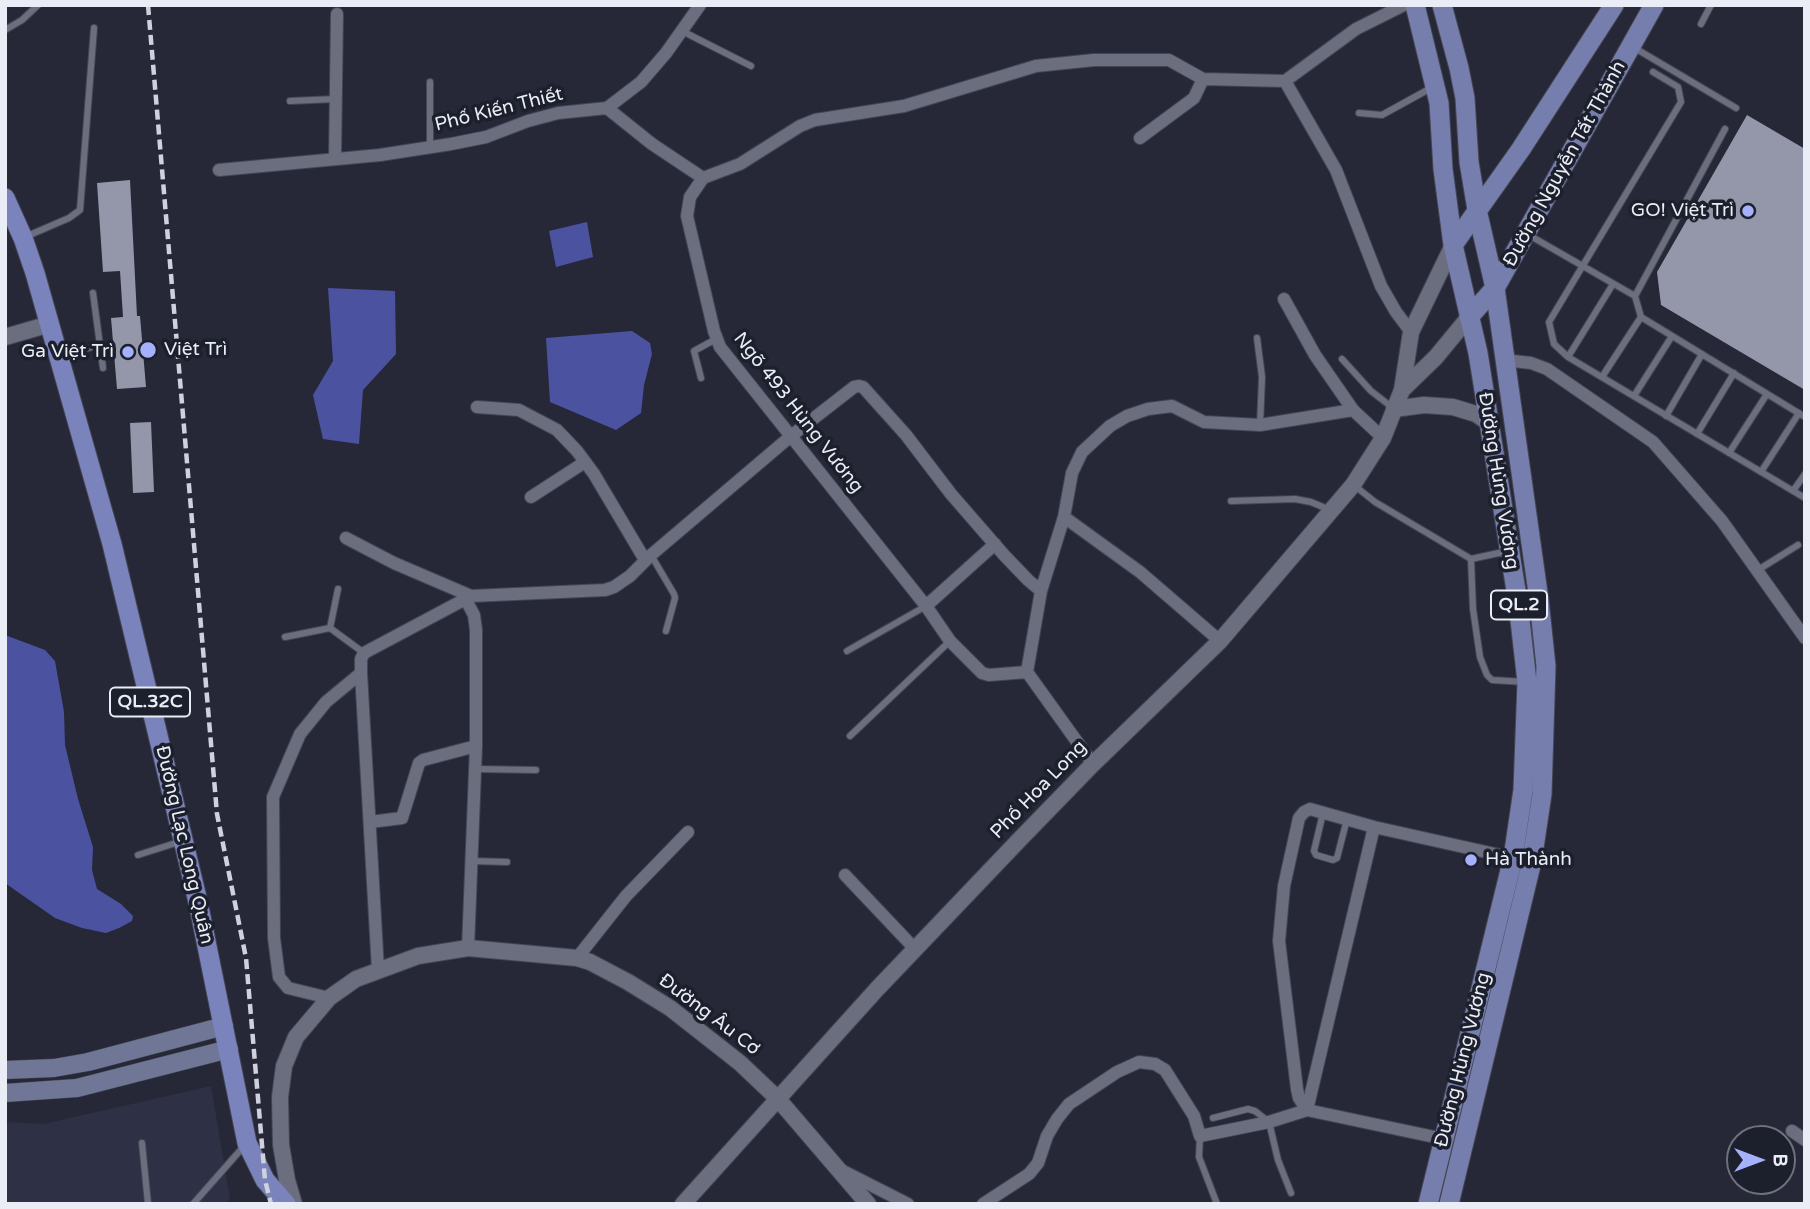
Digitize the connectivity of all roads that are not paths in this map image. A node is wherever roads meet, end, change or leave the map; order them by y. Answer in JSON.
{"nodes":[{"id":1,"x":38,"y":5,"type":"edge"},
{"id":2,"x":699,"y":5,"type":"edge"},
{"id":3,"x":1404,"y":5,"type":"edge"},
{"id":4,"x":1415,"y":5,"type":"edge"},
{"id":5,"x":1442,"y":5,"type":"edge"},
{"id":6,"x":1614,"y":5,"type":"edge"},
{"id":7,"x":1654,"y":5,"type":"edge"},
{"id":8,"x":1711,"y":5,"type":"edge"},
{"id":9,"x":337,"y":14,"type":"dead end"},
{"id":10,"x":1701,"y":24,"type":"dead end"},
{"id":11,"x":94,"y":28,"type":"dead end"},
{"id":12,"x":5,"y":30,"type":"edge"},
{"id":13,"x":682,"y":31,"type":"junction"},
{"id":14,"x":1631,"y":46,"type":"junction"},
{"id":15,"x":751,"y":66,"type":"dead end"},
{"id":16,"x":1653,"y":72,"type":"dead end"},
{"id":17,"x":1203,"y":79,"type":"junction"},
{"id":18,"x":1286,"y":81,"type":"junction"},
{"id":19,"x":430,"y":82,"type":"dead end"},
{"id":20,"x":1436,"y":85,"type":"junction"},
{"id":21,"x":335,"y":99,"type":"junction"},
{"id":22,"x":290,"y":101,"type":"dead end"},
{"id":23,"x":607,"y":108,"type":"junction"},
{"id":24,"x":1736,"y":108,"type":"dead end"},
{"id":25,"x":1359,"y":113,"type":"dead end"},
{"id":26,"x":1725,"y":129,"type":"dead end"},
{"id":27,"x":1140,"y":138,"type":"dead end"},
{"id":28,"x":430,"y":147,"type":"junction"},
{"id":29,"x":335,"y":158,"type":"junction"},
{"id":30,"x":219,"y":170,"type":"dead end"},
{"id":31,"x":704,"y":178,"type":"junction"},
{"id":32,"x":5,"y":198,"type":"edge"},
{"id":33,"x":1477,"y":210,"type":"junction"},
{"id":34,"x":1525,"y":233,"type":"junction"},
{"id":35,"x":23,"y":238,"type":"junction"},
{"id":36,"x":1453,"y":245,"type":"junction"},
{"id":37,"x":1582,"y":266,"type":"junction"},
{"id":38,"x":1613,"y":284,"type":"junction"},
{"id":39,"x":1495,"y":288,"type":"junction"},
{"id":40,"x":93,"y":293,"type":"dead end"},
{"id":41,"x":1635,"y":296,"type":"junction"},
{"id":42,"x":1284,"y":299,"type":"dead end"},
{"id":43,"x":1469,"y":317,"type":"junction"},
{"id":44,"x":1641,"y":317,"type":"junction"},
{"id":45,"x":50,"y":324,"type":"junction"},
{"id":46,"x":1412,"y":332,"type":"junction"},
{"id":47,"x":1672,"y":336,"type":"junction"},
{"id":48,"x":5,"y":337,"type":"edge"},
{"id":49,"x":1257,"y":338,"type":"dead end"},
{"id":50,"x":716,"y":340,"type":"junction"},
{"id":51,"x":99,"y":345,"type":"junction"},
{"id":52,"x":1702,"y":354,"type":"junction"},
{"id":53,"x":59,"y":357,"type":"junction"},
{"id":54,"x":1568,"y":357,"type":"junction"},
{"id":55,"x":1342,"y":359,"type":"dead end"},
{"id":56,"x":1504,"y":360,"type":"junction"},
{"id":57,"x":103,"y":368,"type":"dead end"},
{"id":58,"x":1734,"y":373,"type":"junction"},
{"id":59,"x":1602,"y":377,"type":"junction"},
{"id":60,"x":701,"y":378,"type":"dead end"},
{"id":61,"x":1402,"y":390,"type":"junction"},
{"id":62,"x":1767,"y":394,"type":"junction"},
{"id":63,"x":1634,"y":396,"type":"junction"},
{"id":64,"x":477,"y":407,"type":"dead end"},
{"id":65,"x":1394,"y":409,"type":"junction"},
{"id":66,"x":1353,"y":410,"type":"junction"},
{"id":67,"x":1666,"y":415,"type":"junction"},
{"id":68,"x":1802,"y":415,"type":"edge"},
{"id":69,"x":1489,"y":422,"type":"junction"},
{"id":70,"x":1260,"y":425,"type":"junction"},
{"id":71,"x":1697,"y":434,"type":"junction"},
{"id":72,"x":790,"y":436,"type":"junction"},
{"id":73,"x":1383,"y":438,"type":"junction"},
{"id":74,"x":1729,"y":453,"type":"junction"},
{"id":75,"x":585,"y":462,"type":"junction"},
{"id":76,"x":1761,"y":472,"type":"junction"},
{"id":77,"x":1805,"y":474,"type":"edge"},
{"id":78,"x":1353,"y":485,"type":"junction"},
{"id":79,"x":1793,"y":491,"type":"junction"},
{"id":80,"x":531,"y":497,"type":"dead end"},
{"id":81,"x":1805,"y":498,"type":"edge"},
{"id":82,"x":1231,"y":501,"type":"dead end"},
{"id":83,"x":1331,"y":511,"type":"junction"},
{"id":84,"x":1064,"y":517,"type":"junction"},
{"id":85,"x":346,"y":538,"type":"dead end"},
{"id":86,"x":995,"y":544,"type":"junction"},
{"id":87,"x":1798,"y":545,"type":"dead end"},
{"id":88,"x":1510,"y":551,"type":"junction"},
{"id":89,"x":648,"y":558,"type":"junction"},
{"id":90,"x":1471,"y":559,"type":"junction"},
{"id":91,"x":1758,"y":570,"type":"junction"},
{"id":92,"x":338,"y":589,"type":"dead end"},
{"id":93,"x":1041,"y":591,"type":"junction"},
{"id":94,"x":469,"y":598,"type":"junction"},
{"id":95,"x":926,"y":606,"type":"junction"},
{"id":96,"x":330,"y":628,"type":"junction"},
{"id":97,"x":666,"y":631,"type":"dead end"},
{"id":98,"x":285,"y":637,"type":"dead end"},
{"id":99,"x":1805,"y":638,"type":"edge"},
{"id":100,"x":950,"y":641,"type":"junction"},
{"id":101,"x":1220,"y":641,"type":"junction"},
{"id":102,"x":847,"y":651,"type":"dead end"},
{"id":103,"x":364,"y":653,"type":"junction"},
{"id":104,"x":1027,"y":672,"type":"junction"},
{"id":105,"x":360,"y":673,"type":"junction"},
{"id":106,"x":1527,"y":682,"type":"junction"},
{"id":107,"x":850,"y":736,"type":"dead end"},
{"id":108,"x":477,"y":746,"type":"junction"},
{"id":109,"x":1093,"y":764,"type":"junction"},
{"id":110,"x":476,"y":769,"type":"junction"},
{"id":111,"x":536,"y":770,"type":"dead end"},
{"id":112,"x":1323,"y":812,"type":"junction"},
{"id":113,"x":1347,"y":819,"type":"junction"},
{"id":114,"x":370,"y":822,"type":"junction"},
{"id":115,"x":1374,"y":827,"type":"junction"},
{"id":116,"x":688,"y":832,"type":"dead end"},
{"id":117,"x":184,"y":841,"type":"junction"},
{"id":118,"x":138,"y":855,"type":"dead end"},
{"id":119,"x":1513,"y":858,"type":"junction"},
{"id":120,"x":472,"y":862,"type":"junction"},
{"id":121,"x":507,"y":862,"type":"dead end"},
{"id":122,"x":845,"y":875,"type":"dead end"},
{"id":123,"x":468,"y":948,"type":"junction"},
{"id":124,"x":915,"y":949,"type":"junction"},
{"id":125,"x":577,"y":958,"type":"junction"},
{"id":126,"x":378,"y":970,"type":"junction"},
{"id":127,"x":329,"y":998,"type":"junction"},
{"id":128,"x":224,"y":1026,"type":"junction"},
{"id":129,"x":229,"y":1049,"type":"junction"},
{"id":130,"x":5,"y":1070,"type":"edge"},
{"id":131,"x":5,"y":1093,"type":"edge"},
{"id":132,"x":778,"y":1099,"type":"junction"},
{"id":133,"x":1307,"y":1110,"type":"junction"},
{"id":134,"x":1213,"y":1118,"type":"dead end"},
{"id":135,"x":1269,"y":1122,"type":"junction"},
{"id":136,"x":1200,"y":1136,"type":"junction"},
{"id":137,"x":1444,"y":1139,"type":"junction"},
{"id":138,"x":142,"y":1143,"type":"dead end"},
{"id":139,"x":247,"y":1143,"type":"junction"},
{"id":140,"x":839,"y":1169,"type":"junction"},
{"id":141,"x":1291,"y":1193,"type":"dead end"},
{"id":142,"x":148,"y":1204,"type":"edge"},
{"id":143,"x":193,"y":1204,"type":"edge"},
{"id":144,"x":286,"y":1204,"type":"edge"},
{"id":145,"x":294,"y":1204,"type":"edge"},
{"id":146,"x":683,"y":1204,"type":"edge"},
{"id":147,"x":869,"y":1204,"type":"edge"},
{"id":148,"x":908,"y":1204,"type":"edge"},
{"id":149,"x":984,"y":1204,"type":"edge"},
{"id":150,"x":1217,"y":1204,"type":"edge"},
{"id":151,"x":1428,"y":1204,"type":"edge"},
{"id":152,"x":1449,"y":1204,"type":"edge"}],
"edges":[{"from":1,"to":12,"type":"lane"},
{"from":2,"to":13,"type":"street"},
{"from":3,"to":18,"type":"street"},
{"from":4,"to":20,"type":"main road","name":"Đường Hùng Vương","number":"QL.2"},
{"from":5,"to":33,"type":"main road","name":"Đường Hùng Vương","number":"QL.2"},
{"from":6,"to":33,"type":"main road","name":"Đường Nguyễn Tất Thành"},
{"from":7,"to":14,"type":"main road","name":"Đường Nguyễn Tất Thành"},
{"from":8,"to":10,"type":"lane"},
{"from":9,"to":21,"type":"street"},
{"from":11,"to":35,"type":"lane"},
{"from":13,"to":15,"type":"lane"},
{"from":13,"to":23,"type":"street"},
{"from":14,"to":24,"type":"lane"},
{"from":14,"to":34,"type":"main road","name":"Đường Nguyễn Tất Thành"},
{"from":16,"to":37,"type":"lane"},
{"from":17,"to":18,"type":"street"},
{"from":17,"to":27,"type":"street"},
{"from":17,"to":31,"type":"street"},
{"from":18,"to":46,"type":"street"},
{"from":19,"to":28,"type":"lane"},
{"from":20,"to":25,"type":"lane"},
{"from":20,"to":36,"type":"main road","name":"Đường Hùng Vương","number":"QL.2"},
{"from":21,"to":22,"type":"lane"},
{"from":21,"to":29,"type":"street"},
{"from":23,"to":28,"type":"street","name":"Phố Kiến Thiết"},
{"from":23,"to":31,"type":"street"},
{"from":26,"to":41,"type":"lane"},
{"from":28,"to":29,"type":"street","name":"Phố Kiến Thiết"},
{"from":29,"to":30,"type":"street","name":"Phố Kiến Thiết"},
{"from":31,"to":50,"type":"street","name":"Ngõ 493 Hùng Vương"},
{"from":32,"to":35,"type":"highway","name":"Đường Lạc Long Quân","number":"QL.32C"},
{"from":33,"to":36,"type":"main road","name":"Đường Nguyễn Tất Thành"},
{"from":33,"to":39,"type":"main road","name":"Đường Hùng Vương","number":"QL.2"},
{"from":34,"to":37,"type":"lane"},
{"from":34,"to":39,"type":"main road","name":"Đường Nguyễn Tất Thành"},
{"from":35,"to":45,"type":"highway","name":"Đường Lạc Long Quân","number":"QL.32C"},
{"from":36,"to":43,"type":"main road","name":"Đường Hùng Vương","number":"QL.2"},
{"from":36,"to":46,"type":"street","name":"Phố Hoa Long"},
{"from":37,"to":38,"type":"lane"},
{"from":37,"to":54,"type":"lane"},
{"from":38,"to":41,"type":"lane"},
{"from":38,"to":54,"type":"lane"},
{"from":39,"to":43,"type":"main road","name":"Đường Nguyễn Tất Thành"},
{"from":39,"to":56,"type":"main road","name":"Đường Hùng Vương","number":"QL.2"},
{"from":40,"to":51,"type":"lane"},
{"from":41,"to":44,"type":"lane"},
{"from":42,"to":66,"type":"street"},
{"from":43,"to":61,"type":"street","name":"Phố Hoa Long"},
{"from":43,"to":69,"type":"main road","name":"Đường Hùng Vương","number":"QL.2"},
{"from":44,"to":47,"type":"lane"},
{"from":44,"to":59,"type":"lane"},
{"from":45,"to":48,"type":"street"},
{"from":45,"to":53,"type":"highway","name":"Đường Lạc Long Quân","number":"QL.32C"},
{"from":46,"to":61,"type":"street","name":"Phố Hoa Long"},
{"from":47,"to":52,"type":"lane"},
{"from":47,"to":63,"type":"lane"},
{"from":49,"to":70,"type":"lane"},
{"from":50,"to":60,"type":"lane"},
{"from":50,"to":72,"type":"street","name":"Ngõ 493 Hùng Vương"},
{"from":51,"to":53,"type":"lane"},
{"from":51,"to":57,"type":"lane"},
{"from":52,"to":58,"type":"lane"},
{"from":52,"to":67,"type":"lane"},
{"from":53,"to":117,"type":"highway","name":"Đường Lạc Long Quân","number":"QL.32C"},
{"from":54,"to":59,"type":"lane"},
{"from":55,"to":65,"type":"lane"},
{"from":56,"to":91,"type":"street"},
{"from":56,"to":152,"type":"main road","name":"Đường Hùng Vương","number":"QL.2"},
{"from":58,"to":62,"type":"lane"},
{"from":58,"to":71,"type":"lane"},
{"from":59,"to":63,"type":"lane"},
{"from":61,"to":65,"type":"street","name":"Phố Hoa Long"},
{"from":62,"to":68,"type":"lane"},
{"from":62,"to":74,"type":"lane"},
{"from":63,"to":67,"type":"lane"},
{"from":64,"to":75,"type":"street"},
{"from":65,"to":69,"type":"street"},
{"from":65,"to":73,"type":"street","name":"Phố Hoa Long"},
{"from":66,"to":70,"type":"street"},
{"from":66,"to":73,"type":"street"},
{"from":67,"to":71,"type":"lane"},
{"from":68,"to":76,"type":"lane"},
{"from":69,"to":88,"type":"main road","name":"Đường Hùng Vương","number":"QL.2"},
{"from":70,"to":84,"type":"street"},
{"from":71,"to":74,"type":"lane"},
{"from":72,"to":86,"type":"street"},
{"from":72,"to":89,"type":"street"},
{"from":72,"to":95,"type":"street","name":"Ngõ 493 Hùng Vương"},
{"from":73,"to":78,"type":"street","name":"Phố Hoa Long"},
{"from":74,"to":76,"type":"lane"},
{"from":75,"to":80,"type":"street"},
{"from":75,"to":89,"type":"street"},
{"from":76,"to":79,"type":"lane"},
{"from":77,"to":79,"type":"lane"},
{"from":78,"to":83,"type":"street","name":"Phố Hoa Long"},
{"from":78,"to":90,"type":"lane"},
{"from":79,"to":81,"type":"lane"},
{"from":82,"to":83,"type":"lane"},
{"from":83,"to":101,"type":"street","name":"Phố Hoa Long"},
{"from":84,"to":93,"type":"street"},
{"from":84,"to":101,"type":"street"},
{"from":85,"to":94,"type":"street"},
{"from":86,"to":93,"type":"street"},
{"from":86,"to":95,"type":"street"},
{"from":87,"to":91,"type":"lane"},
{"from":88,"to":90,"type":"lane"},
{"from":88,"to":106,"type":"main road","name":"Đường Hùng Vương","number":"QL.2"},
{"from":89,"to":94,"type":"street"},
{"from":89,"to":97,"type":"lane"},
{"from":90,"to":106,"type":"lane"},
{"from":91,"to":99,"type":"street"},
{"from":92,"to":96,"type":"lane"},
{"from":93,"to":104,"type":"street"},
{"from":94,"to":103,"type":"street"},
{"from":94,"to":108,"type":"street"},
{"from":95,"to":100,"type":"street","name":"Ngõ 493 Hùng Vương"},
{"from":95,"to":102,"type":"lane"},
{"from":96,"to":98,"type":"lane"},
{"from":96,"to":103,"type":"lane"},
{"from":100,"to":104,"type":"street","name":"Ngõ 493 Hùng Vương"},
{"from":100,"to":107,"type":"lane"},
{"from":101,"to":109,"type":"street","name":"Phố Hoa Long"},
{"from":103,"to":105,"type":"street"},
{"from":104,"to":109,"type":"street"},
{"from":105,"to":114,"type":"street"},
{"from":105,"to":127,"type":"street"},
{"from":106,"to":119,"type":"main road","name":"Đường Hùng Vương","number":"QL.2"},
{"from":108,"to":110,"type":"street"},
{"from":108,"to":114,"type":"street"},
{"from":109,"to":124,"type":"street","name":"Phố Hoa Long"},
{"from":110,"to":111,"type":"lane"},
{"from":110,"to":120,"type":"street"},
{"from":112,"to":113,"type":"street"},
{"from":112,"to":113,"type":"lane"},
{"from":112,"to":133,"type":"street"},
{"from":113,"to":115,"type":"street"},
{"from":114,"to":126,"type":"street"},
{"from":115,"to":119,"type":"street"},
{"from":115,"to":133,"type":"street"},
{"from":116,"to":125,"type":"street"},
{"from":117,"to":118,"type":"lane"},
{"from":117,"to":128,"type":"highway","name":"Đường Lạc Long Quân","number":"QL.32C"},
{"from":119,"to":137,"type":"main road","name":"Đường Hùng Vương","number":"QL.2"},
{"from":120,"to":121,"type":"lane"},
{"from":120,"to":123,"type":"street"},
{"from":122,"to":124,"type":"street"},
{"from":123,"to":125,"type":"street","name":"Đường Âu Cơ"},
{"from":123,"to":126,"type":"street","name":"Đường Âu Cơ"},
{"from":124,"to":132,"type":"street","name":"Phố Hoa Long"},
{"from":125,"to":132,"type":"street","name":"Đường Âu Cơ"},
{"from":126,"to":127,"type":"street","name":"Đường Âu Cơ"},
{"from":127,"to":145,"type":"street","name":"Đường Âu Cơ"},
{"from":128,"to":129,"type":"highway","name":"Đường Lạc Long Quân","number":"QL.32C"},
{"from":128,"to":130,"type":"main road"},
{"from":129,"to":131,"type":"main road"},
{"from":129,"to":139,"type":"highway","name":"Đường Lạc Long Quân","number":"QL.32C"},
{"from":132,"to":140,"type":"street","name":"Đường Âu Cơ"},
{"from":132,"to":146,"type":"street","name":"Phố Hoa Long"},
{"from":133,"to":135,"type":"street"},
{"from":133,"to":137,"type":"street"},
{"from":134,"to":135,"type":"lane"},
{"from":135,"to":136,"type":"street"},
{"from":135,"to":141,"type":"lane"},
{"from":136,"to":149,"type":"street"},
{"from":136,"to":150,"type":"lane"},
{"from":137,"to":151,"type":"main road","name":"Đường Hùng Vương","number":"QL.2"},
{"from":138,"to":142,"type":"lane"},
{"from":139,"to":143,"type":"lane"},
{"from":139,"to":144,"type":"highway","name":"Đường Lạc Long Quân","number":"QL.32C"},
{"from":140,"to":147,"type":"street","name":"Đường Âu Cơ"},
{"from":140,"to":148,"type":"street"}]}
